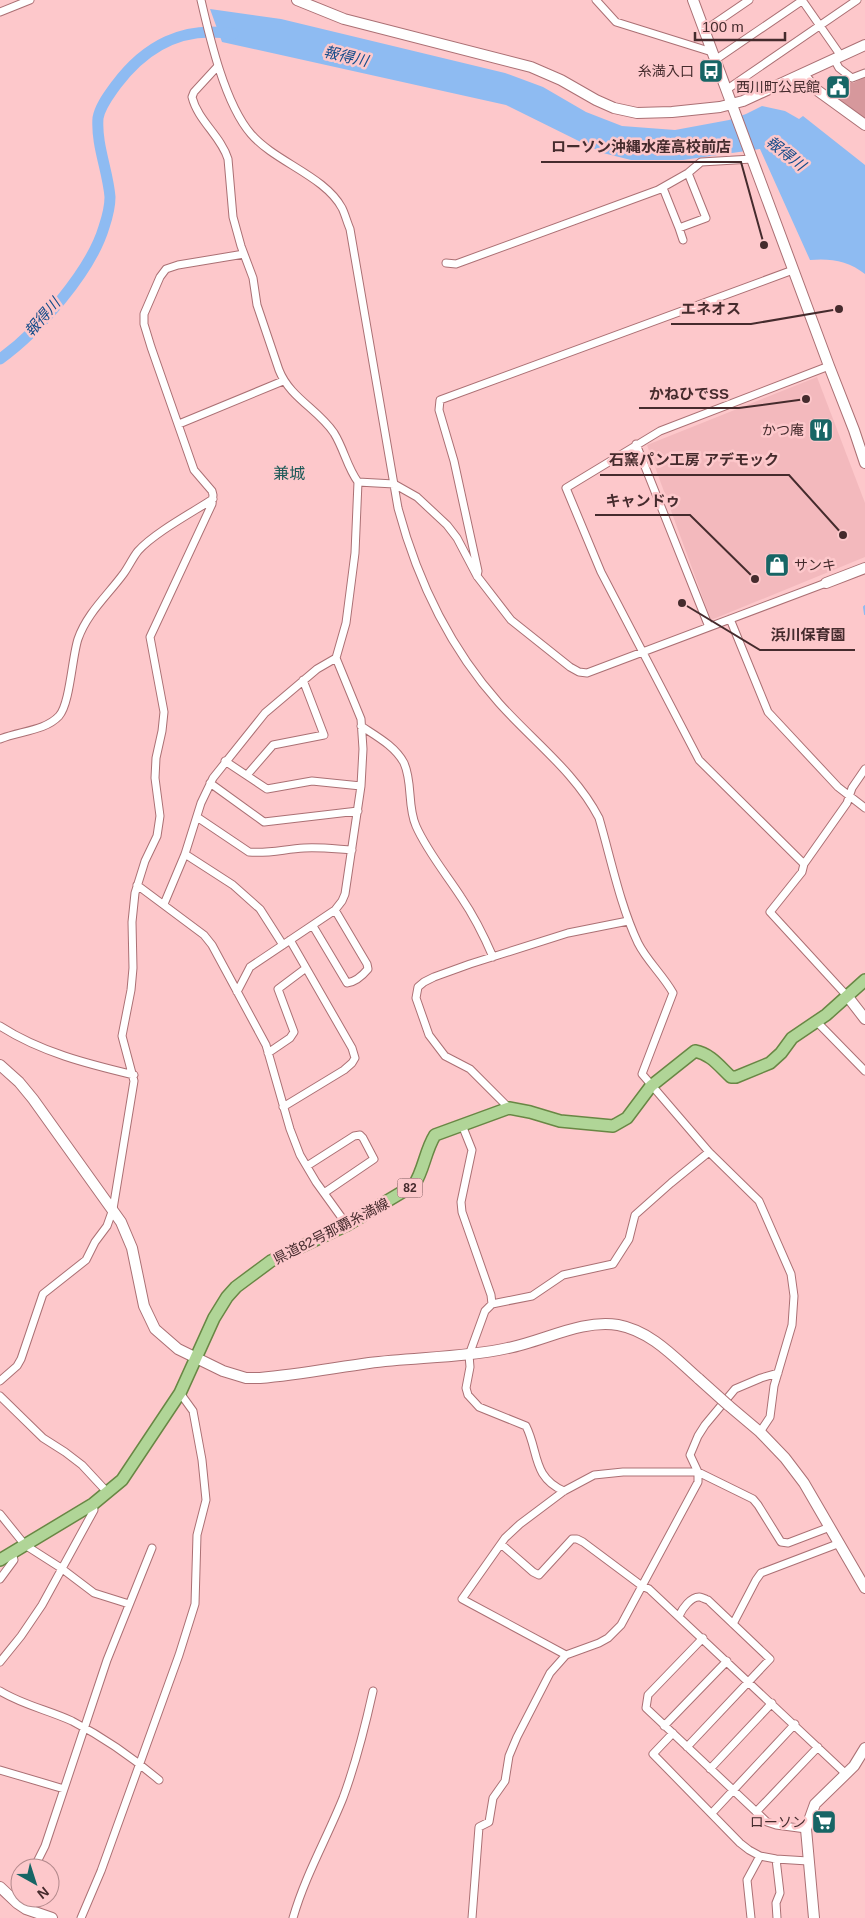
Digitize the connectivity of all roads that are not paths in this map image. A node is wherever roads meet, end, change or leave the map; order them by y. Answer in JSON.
{"nodes":[{"id":1,"x":30,"y":0,"type":"edge"},
{"id":2,"x":297,"y":0,"type":"edge"},
{"id":3,"x":596,"y":0,"type":"edge"},
{"id":4,"x":692,"y":0,"type":"edge"},
{"id":5,"x":749,"y":0,"type":"edge"},
{"id":6,"x":803,"y":0,"type":"edge"},
{"id":7,"x":857,"y":0,"type":"edge"},
{"id":8,"x":201,"y":1,"type":"edge"},
{"id":9,"x":0,"y":12,"type":"edge"},
{"id":10,"x":820,"y":25,"type":"junction"},
{"id":11,"x":704,"y":29,"type":"junction"},
{"id":12,"x":865,"y":45,"type":"edge"},
{"id":13,"x":714,"y":56,"type":"junction"},
{"id":14,"x":838,"y":58,"type":"junction"},
{"id":15,"x":217,"y":67,"type":"junction"},
{"id":16,"x":865,"y":73,"type":"edge"},
{"id":17,"x":803,"y":74,"type":"junction"},
{"id":18,"x":726,"y":90,"type":"junction"},
{"id":19,"x":734,"y":109,"type":"junction"},
{"id":20,"x":865,"y":125,"type":"edge"},
{"id":21,"x":751,"y":156,"type":"junction"},
{"id":22,"x":688,"y":172,"type":"junction"},
{"id":23,"x":663,"y":188,"type":"junction"},
{"id":24,"x":679,"y":228,"type":"junction"},
{"id":25,"x":683,"y":240,"type":"dead end"},
{"id":26,"x":244,"y":254,"type":"junction"},
{"id":27,"x":446,"y":263,"type":"dead end"},
{"id":28,"x":793,"y":270,"type":"junction"},
{"id":29,"x":829,"y":366,"type":"junction"},
{"id":30,"x":283,"y":381,"type":"junction"},
{"id":31,"x":179,"y":424,"type":"junction"},
{"id":32,"x":636,"y":444,"type":"junction"},
{"id":33,"x":865,"y":463,"type":"edge"},
{"id":34,"x":358,"y":482,"type":"junction"},
{"id":35,"x":394,"y":484,"type":"junction"},
{"id":36,"x":213,"y":499,"type":"junction"},
{"id":37,"x":865,"y":568,"type":"edge"},
{"id":38,"x":477,"y":576,"type":"junction"},
{"id":39,"x":826,"y":583,"type":"joint"},
{"id":40,"x":730,"y":619,"type":"junction"},
{"id":41,"x":709,"y":627,"type":"junction"},
{"id":42,"x":643,"y":652,"type":"junction"},
{"id":43,"x":336,"y":658,"type":"junction"},
{"id":44,"x":304,"y":680,"type":"junction"},
{"id":45,"x":362,"y":726,"type":"junction"},
{"id":46,"x":0,"y":739,"type":"edge"},
{"id":47,"x":225,"y":762,"type":"junction"},
{"id":48,"x":865,"y":769,"type":"edge"},
{"id":49,"x":247,"y":775,"type":"junction"},
{"id":50,"x":210,"y":783,"type":"junction"},
{"id":51,"x":361,"y":786,"type":"junction"},
{"id":52,"x":848,"y":795,"type":"junction"},
{"id":53,"x":865,"y":808,"type":"edge"},
{"id":54,"x":358,"y":811,"type":"junction"},
{"id":55,"x":197,"y":817,"type":"junction"},
{"id":56,"x":352,"y":850,"type":"junction"},
{"id":57,"x":185,"y":854,"type":"junction"},
{"id":58,"x":804,"y":864,"type":"junction"},
{"id":59,"x":137,"y":885,"type":"junction"},
{"id":60,"x":164,"y":904,"type":"junction"},
{"id":61,"x":335,"y":910,"type":"junction"},
{"id":62,"x":628,"y":921,"type":"junction"},
{"id":63,"x":313,"y":926,"type":"junction"},
{"id":64,"x":290,"y":940,"type":"junction"},
{"id":65,"x":282,"y":945,"type":"junction"},
{"id":66,"x":493,"y":957,"type":"junction"},
{"id":67,"x":306,"y":968,"type":"junction"},
{"id":68,"x":865,"y":980,"type":"edge"},
{"id":69,"x":237,"y":992,"type":"junction"},
{"id":70,"x":848,"y":997,"type":"junction"},
{"id":71,"x":865,"y":1019,"type":"edge"},
{"id":72,"x":817,"y":1022,"type":"junction"},
{"id":73,"x":0,"y":1026,"type":"edge"},
{"id":74,"x":268,"y":1052,"type":"junction"},
{"id":75,"x":0,"y":1065,"type":"edge"},
{"id":76,"x":865,"y":1071,"type":"edge"},
{"id":77,"x":134,"y":1074,"type":"junction"},
{"id":78,"x":651,"y":1086,"type":"junction"},
{"id":79,"x":283,"y":1107,"type":"junction"},
{"id":80,"x":509,"y":1108,"type":"junction"},
{"id":81,"x":462,"y":1125,"type":"junction"},
{"id":82,"x":709,"y":1152,"type":"junction"},
{"id":83,"x":307,"y":1166,"type":"junction"},
{"id":84,"x":324,"y":1193,"type":"junction"},
{"id":85,"x":113,"y":1209,"type":"junction"},
{"id":86,"x":347,"y":1225,"type":"junction"},
{"id":87,"x":492,"y":1304,"type":"junction"},
{"id":88,"x":469,"y":1355,"type":"junction"},
{"id":89,"x":195,"y":1358,"type":"junction"},
{"id":90,"x":778,"y":1373,"type":"junction"},
{"id":91,"x":0,"y":1381,"type":"edge"},
{"id":92,"x":180,"y":1393,"type":"junction"},
{"id":93,"x":0,"y":1396,"type":"edge"},
{"id":94,"x":760,"y":1432,"type":"junction"},
{"id":95,"x":698,"y":1472,"type":"junction"},
{"id":96,"x":564,"y":1491,"type":"junction"},
{"id":97,"x":108,"y":1493,"type":"junction"},
{"id":98,"x":94,"y":1504,"type":"junction"},
{"id":99,"x":0,"y":1514,"type":"edge"},
{"id":100,"x":830,"y":1527,"type":"junction"},
{"id":101,"x":840,"y":1543,"type":"junction"},
{"id":102,"x":501,"y":1544,"type":"junction"},
{"id":103,"x":25,"y":1545,"type":"junction"},
{"id":104,"x":152,"y":1548,"type":"dead end"},
{"id":105,"x":12,"y":1553,"type":"junction"},
{"id":106,"x":0,"y":1560,"type":"edge"},
{"id":107,"x":61,"y":1568,"type":"junction"},
{"id":108,"x":0,"y":1579,"type":"edge"},
{"id":109,"x":642,"y":1586,"type":"junction"},
{"id":110,"x":865,"y":1588,"type":"edge"},
{"id":111,"x":129,"y":1604,"type":"junction"},
{"id":112,"x":679,"y":1616,"type":"junction"},
{"id":113,"x":733,"y":1624,"type":"junction"},
{"id":114,"x":703,"y":1638,"type":"junction"},
{"id":115,"x":566,"y":1655,"type":"junction"},
{"id":116,"x":727,"y":1661,"type":"junction"},
{"id":117,"x":0,"y":1662,"type":"edge"},
{"id":118,"x":749,"y":1681,"type":"junction"},
{"id":119,"x":0,"y":1691,"type":"edge"},
{"id":120,"x":373,"y":1691,"type":"dead end"},
{"id":121,"x":772,"y":1703,"type":"junction"},
{"id":122,"x":795,"y":1724,"type":"junction"},
{"id":123,"x":664,"y":1726,"type":"junction"},
{"id":124,"x":84,"y":1729,"type":"junction"},
{"id":125,"x":673,"y":1734,"type":"junction"},
{"id":126,"x":687,"y":1747,"type":"junction"},
{"id":127,"x":818,"y":1747,"type":"junction"},
{"id":128,"x":865,"y":1748,"type":"edge"},
{"id":129,"x":139,"y":1763,"type":"junction"},
{"id":130,"x":710,"y":1769,"type":"junction"},
{"id":131,"x":0,"y":1770,"type":"edge"},
{"id":132,"x":846,"y":1774,"type":"junction"},
{"id":133,"x":159,"y":1780,"type":"dead end"},
{"id":134,"x":64,"y":1789,"type":"junction"},
{"id":135,"x":733,"y":1791,"type":"junction"},
{"id":136,"x":756,"y":1812,"type":"junction"},
{"id":137,"x":712,"y":1813,"type":"junction"},
{"id":138,"x":806,"y":1829,"type":"junction"},
{"id":139,"x":760,"y":1856,"type":"junction"},
{"id":140,"x":39,"y":1858,"type":"edge"},
{"id":141,"x":776,"y":1859,"type":"junction"},
{"id":142,"x":808,"y":1861,"type":"junction"},
{"id":143,"x":36,"y":1915,"type":"edge"},
{"id":144,"x":52,"y":1918,"type":"edge"},
{"id":145,"x":81,"y":1918,"type":"edge"},
{"id":146,"x":293,"y":1918,"type":"edge"},
{"id":147,"x":472,"y":1918,"type":"edge"},
{"id":148,"x":751,"y":1918,"type":"edge"},
{"id":149,"x":777,"y":1918,"type":"edge"},
{"id":150,"x":814,"y":1918,"type":"edge"}],
"edges":[{"from":1,"to":9,"type":"street"},
{"from":2,"to":19,"type":"street"},
{"from":3,"to":13,"type":"street"},
{"from":4,"to":11,"type":"street"},
{"from":5,"to":11,"type":"street"},
{"from":6,"to":10,"type":"street"},
{"from":6,"to":13,"type":"street"},
{"from":7,"to":10,"type":"street"},
{"from":8,"to":15,"type":"street"},
{"from":10,"to":14,"type":"street"},
{"from":10,"to":18,"type":"street"},
{"from":11,"to":13,"type":"street"},
{"from":12,"to":14,"type":"street"},
{"from":13,"to":18,"type":"street"},
{"from":14,"to":16,"type":"street"},
{"from":14,"to":17,"type":"street"},
{"from":15,"to":26,"type":"street"},
{"from":15,"to":35,"type":"street"},
{"from":17,"to":19,"type":"street"},
{"from":17,"to":20,"type":"street"},
{"from":18,"to":19,"type":"street"},
{"from":19,"to":21,"type":"street"},
{"from":21,"to":22,"type":"street"},
{"from":21,"to":28,"type":"street"},
{"from":22,"to":23,"type":"street"},
{"from":22,"to":24,"type":"street"},
{"from":23,"to":24,"type":"street"},
{"from":23,"to":27,"type":"street"},
{"from":24,"to":25,"type":"street"},
{"from":26,"to":30,"type":"street"},
{"from":26,"to":31,"type":"street"},
{"from":28,"to":29,"type":"street"},
{"from":28,"to":38,"type":"street"},
{"from":29,"to":32,"type":"street"},
{"from":29,"to":33,"type":"street"},
{"from":30,"to":31,"type":"street"},
{"from":30,"to":34,"type":"street"},
{"from":31,"to":36,"type":"street"},
{"from":32,"to":41,"type":"street"},
{"from":32,"to":42,"type":"street"},
{"from":34,"to":35,"type":"street"},
{"from":34,"to":43,"type":"street"},
{"from":35,"to":38,"type":"street"},
{"from":35,"to":62,"type":"street"},
{"from":36,"to":46,"type":"street"},
{"from":36,"to":59,"type":"street"},
{"from":37,"to":39,"type":"street"},
{"from":38,"to":42,"type":"street"},
{"from":39,"to":40,"type":"street"},
{"from":40,"to":41,"type":"street"},
{"from":40,"to":52,"type":"street"},
{"from":41,"to":42,"type":"street"},
{"from":42,"to":58,"type":"street"},
{"from":43,"to":44,"type":"street"},
{"from":43,"to":45,"type":"street"},
{"from":44,"to":47,"type":"street"},
{"from":44,"to":49,"type":"street"},
{"from":45,"to":51,"type":"street"},
{"from":45,"to":66,"type":"street"},
{"from":47,"to":49,"type":"street"},
{"from":47,"to":50,"type":"street"},
{"from":48,"to":52,"type":"street"},
{"from":49,"to":51,"type":"street"},
{"from":50,"to":54,"type":"street"},
{"from":50,"to":55,"type":"street"},
{"from":51,"to":54,"type":"street"},
{"from":52,"to":53,"type":"street"},
{"from":52,"to":58,"type":"street"},
{"from":54,"to":56,"type":"street"},
{"from":55,"to":56,"type":"street"},
{"from":55,"to":57,"type":"street"},
{"from":56,"to":61,"type":"street"},
{"from":57,"to":60,"type":"street"},
{"from":57,"to":65,"type":"street"},
{"from":58,"to":70,"type":"street"},
{"from":59,"to":60,"type":"street"},
{"from":59,"to":77,"type":"street"},
{"from":60,"to":69,"type":"street"},
{"from":61,"to":63,"type":"street"},
{"from":61,"to":63,"type":"street"},
{"from":62,"to":66,"type":"street"},
{"from":62,"to":78,"type":"street"},
{"from":63,"to":64,"type":"street"},
{"from":64,"to":65,"type":"street"},
{"from":64,"to":67,"type":"street"},
{"from":65,"to":69,"type":"street"},
{"from":66,"to":80,"type":"street"},
{"from":67,"to":74,"type":"street"},
{"from":67,"to":79,"type":"street"},
{"from":68,"to":70,"type":"main road"},
{"from":69,"to":74,"type":"street"},
{"from":70,"to":71,"type":"street"},
{"from":70,"to":72,"type":"main road"},
{"from":72,"to":76,"type":"street"},
{"from":72,"to":78,"type":"main road"},
{"from":73,"to":77,"type":"street"},
{"from":74,"to":79,"type":"street"},
{"from":75,"to":85,"type":"street"},
{"from":77,"to":85,"type":"street"},
{"from":78,"to":80,"type":"main road"},
{"from":78,"to":82,"type":"street"},
{"from":79,"to":83,"type":"street"},
{"from":80,"to":81,"type":"main road","name":"県道82号那覇糸満線","number":"82"},
{"from":81,"to":86,"type":"main road","name":"県道82号那覇糸満線","number":"82"},
{"from":81,"to":87,"type":"street"},
{"from":82,"to":87,"type":"street"},
{"from":82,"to":90,"type":"street"},
{"from":83,"to":84,"type":"street"},
{"from":83,"to":84,"type":"street"},
{"from":84,"to":86,"type":"street"},
{"from":85,"to":89,"type":"street"},
{"from":85,"to":91,"type":"street"},
{"from":86,"to":89,"type":"main road","name":"県道82号那覇糸満線","number":"82"},
{"from":87,"to":88,"type":"street"},
{"from":88,"to":89,"type":"street"},
{"from":88,"to":94,"type":"street","bridge":true},
{"from":88,"to":96,"type":"street"},
{"from":89,"to":92,"type":"main road","name":"県道82号那覇糸満線","number":"82"},
{"from":90,"to":94,"type":"street"},
{"from":90,"to":95,"type":"street"},
{"from":92,"to":97,"type":"main road","name":"県道82号那覇糸満線","number":"82"},
{"from":92,"to":129,"type":"street"},
{"from":93,"to":97,"type":"street"},
{"from":94,"to":100,"type":"street"},
{"from":95,"to":96,"type":"street"},
{"from":95,"to":100,"type":"street"},
{"from":95,"to":109,"type":"street"},
{"from":96,"to":102,"type":"street"},
{"from":97,"to":98,"type":"main road","name":"県道82号那覇糸満線","number":"82"},
{"from":98,"to":103,"type":"main road","name":"県道82号那覇糸満線","number":"82"},
{"from":98,"to":107,"type":"street"},
{"from":99,"to":103,"type":"street"},
{"from":100,"to":101,"type":"street"},
{"from":101,"to":110,"type":"street"},
{"from":101,"to":113,"type":"street"},
{"from":102,"to":109,"type":"street"},
{"from":102,"to":115,"type":"street"},
{"from":103,"to":105,"type":"main road","name":"県道82号那覇糸満線","number":"82"},
{"from":103,"to":107,"type":"street"},
{"from":104,"to":111,"type":"street"},
{"from":105,"to":106,"type":"main road","name":"県道82号那覇糸満線","number":"82"},
{"from":105,"to":108,"type":"street"},
{"from":107,"to":111,"type":"street"},
{"from":107,"to":117,"type":"street"},
{"from":109,"to":112,"type":"street"},
{"from":109,"to":115,"type":"street"},
{"from":111,"to":124,"type":"street"},
{"from":112,"to":113,"type":"street"},
{"from":112,"to":114,"type":"street"},
{"from":113,"to":118,"type":"street"},
{"from":114,"to":116,"type":"street"},
{"from":114,"to":123,"type":"street"},
{"from":115,"to":147,"type":"street"},
{"from":116,"to":118,"type":"street"},
{"from":116,"to":123,"type":"street"},
{"from":118,"to":121,"type":"street"},
{"from":118,"to":126,"type":"street"},
{"from":119,"to":124,"type":"street"},
{"from":120,"to":146,"type":"street"},
{"from":121,"to":122,"type":"street"},
{"from":121,"to":130,"type":"street"},
{"from":122,"to":127,"type":"street"},
{"from":122,"to":135,"type":"street"},
{"from":123,"to":125,"type":"street"},
{"from":124,"to":129,"type":"street"},
{"from":124,"to":134,"type":"street"},
{"from":125,"to":126,"type":"street"},
{"from":125,"to":137,"type":"street"},
{"from":126,"to":130,"type":"street"},
{"from":127,"to":132,"type":"street"},
{"from":127,"to":136,"type":"street"},
{"from":128,"to":132,"type":"street"},
{"from":129,"to":133,"type":"street"},
{"from":129,"to":145,"type":"street"},
{"from":130,"to":135,"type":"street"},
{"from":131,"to":134,"type":"street"},
{"from":132,"to":138,"type":"street"},
{"from":134,"to":140,"type":"street"},
{"from":135,"to":136,"type":"street"},
{"from":135,"to":137,"type":"street"},
{"from":136,"to":138,"type":"street"},
{"from":137,"to":139,"type":"street"},
{"from":138,"to":142,"type":"street"},
{"from":139,"to":141,"type":"street"},
{"from":139,"to":148,"type":"street"},
{"from":141,"to":142,"type":"street"},
{"from":141,"to":149,"type":"street"},
{"from":142,"to":150,"type":"street"},
{"from":143,"to":144,"type":"street"}]}
